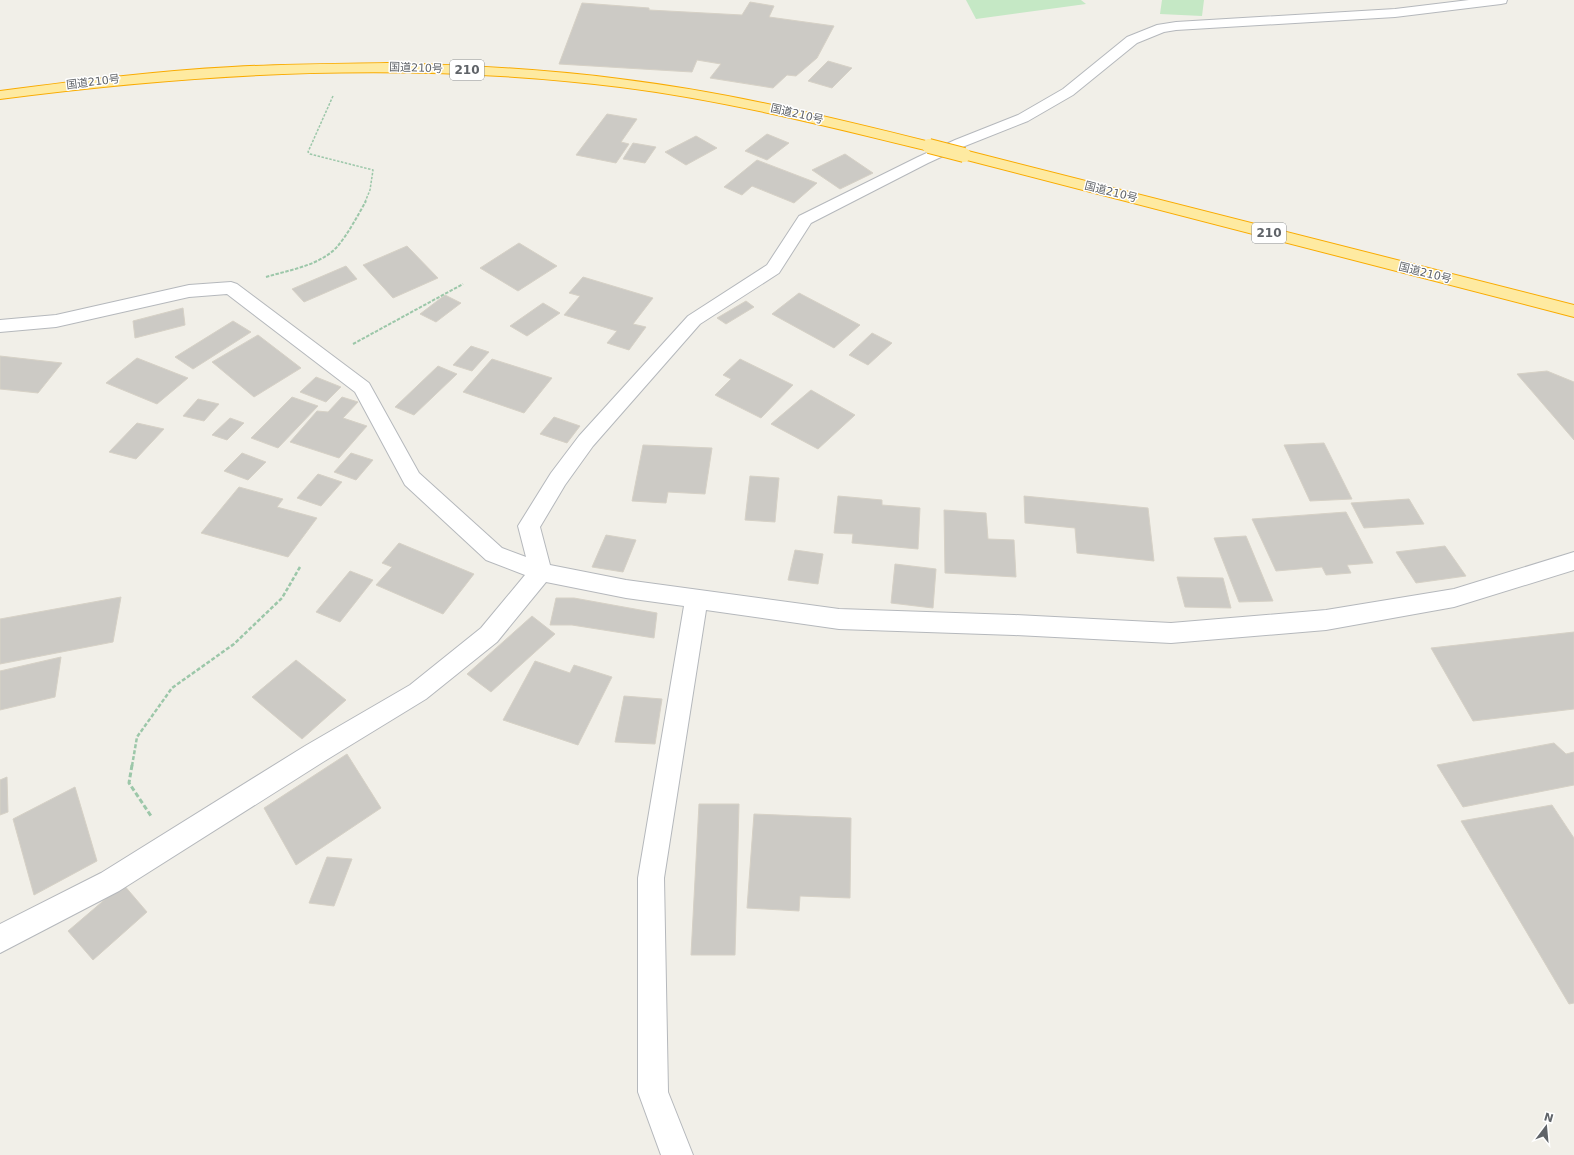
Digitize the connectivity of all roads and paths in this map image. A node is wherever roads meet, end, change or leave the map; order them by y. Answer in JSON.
{"nodes":[{"id":1,"x":1501,"y":0,"type":"edge"},
{"id":2,"x":347,"y":67,"type":"junction"},
{"id":3,"x":0,"y":95,"type":"edge"},
{"id":4,"x":463,"y":284,"type":"dead end"},
{"id":5,"x":231,"y":288,"type":"junction"},
{"id":6,"x":1574,"y":311,"type":"edge"},
{"id":7,"x":0,"y":326,"type":"edge"},
{"id":8,"x":325,"y":360,"type":"junction"},
{"id":9,"x":1574,"y":561,"type":"edge"},
{"id":10,"x":300,"y":567,"type":"dead end"},
{"id":11,"x":541,"y":572,"type":"junction"},
{"id":12,"x":696,"y":599,"type":"junction"},
{"id":13,"x":170,"y":845,"type":"junction"},
{"id":14,"x":0,"y":939,"type":"edge"},
{"id":15,"x":677,"y":1155,"type":"edge"}],
"edges":[{"from":1,"to":11,"type":"street"},
{"from":2,"to":3,"type":"highway","name":"国道210号","number":"210"},
{"from":2,"to":5,"type":"path"},
{"from":2,"to":6,"type":"highway","name":"国道210号","number":"210","bridge":true},
{"from":4,"to":8,"type":"path"},
{"from":5,"to":7,"type":"street"},
{"from":5,"to":8,"type":"street"},
{"from":8,"to":11,"type":"street"},
{"from":9,"to":12,"type":"street"},
{"from":10,"to":13,"type":"path"},
{"from":11,"to":12,"type":"street"},
{"from":11,"to":13,"type":"street"},
{"from":12,"to":15,"type":"street"},
{"from":13,"to":14,"type":"street"}]}
